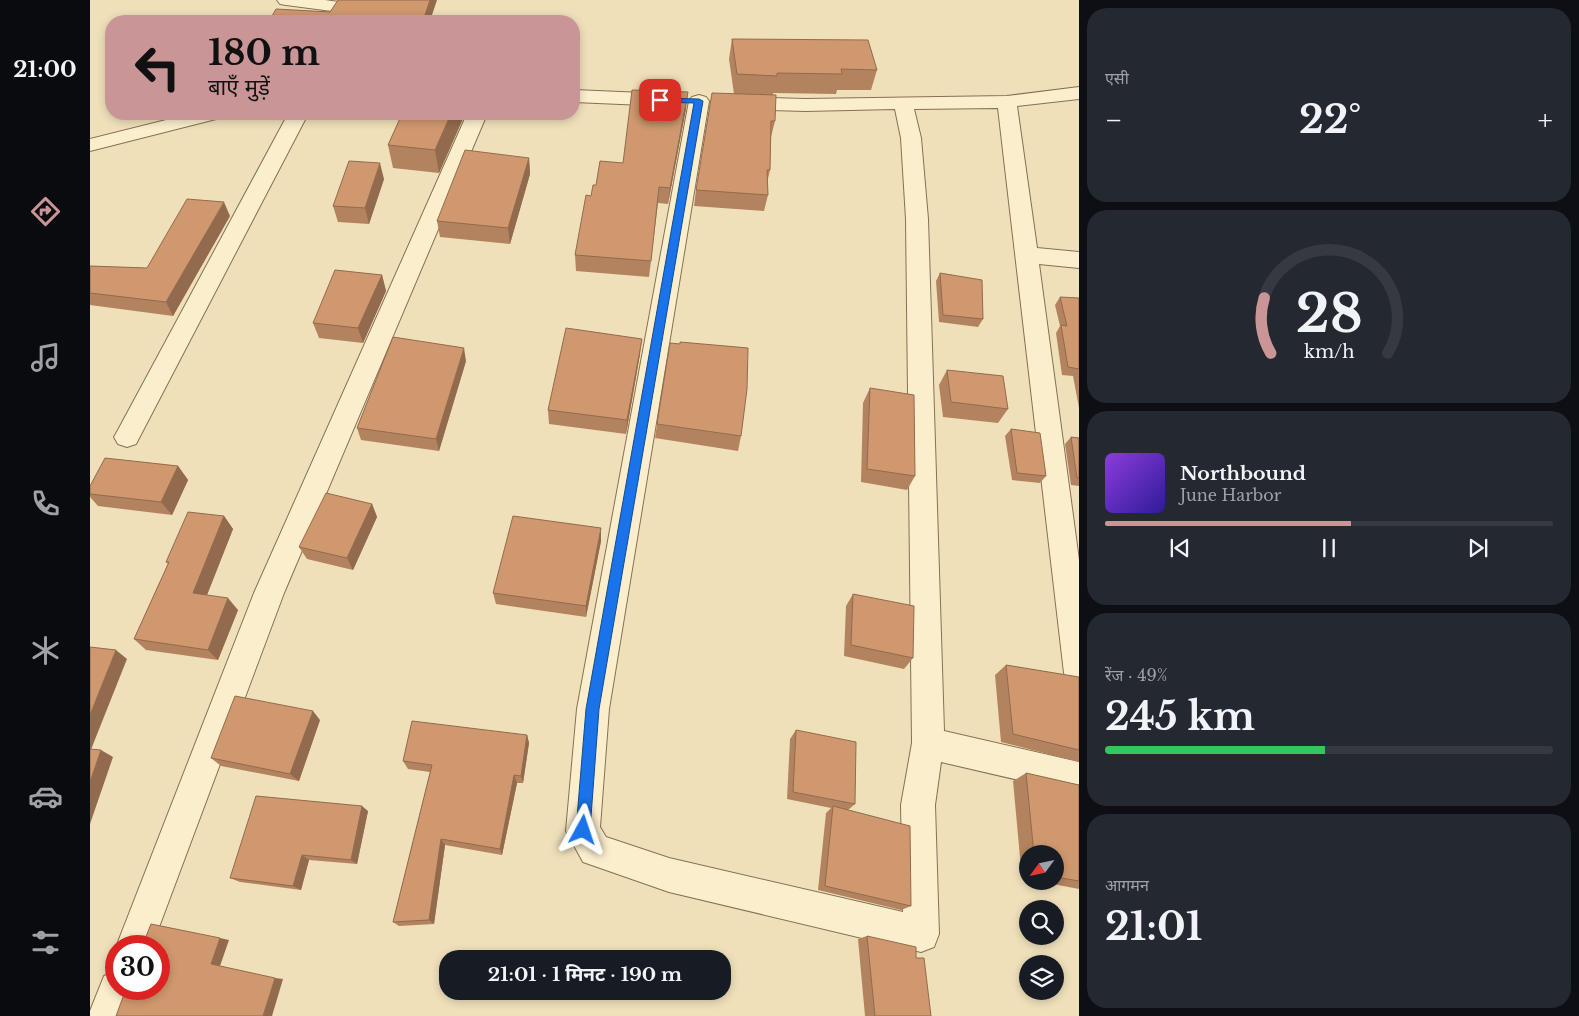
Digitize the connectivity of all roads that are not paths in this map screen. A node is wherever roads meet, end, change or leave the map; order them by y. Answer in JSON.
{"nodes":[{"id":1,"x":286,"y":0,"type":"edge"},
{"id":2,"x":347,"y":10,"type":"edge"},
{"id":3,"x":1079,"y":93,"type":"edge"},
{"id":4,"x":580,"y":96,"type":"edge"},
{"id":5,"x":699,"y":101,"type":"junction"},
{"id":6,"x":1007,"y":102,"type":"junction"},
{"id":7,"x":903,"y":104,"type":"junction"},
{"id":8,"x":189,"y":120,"type":"edge"},
{"id":9,"x":295,"y":120,"type":"edge"},
{"id":10,"x":474,"y":120,"type":"edge"},
{"id":11,"x":90,"y":145,"type":"edge"},
{"id":12,"x":1027,"y":255,"type":"junction"},
{"id":13,"x":1079,"y":260,"type":"edge"},
{"id":14,"x":127,"y":437,"type":"dead end"},
{"id":15,"x":1079,"y":673,"type":"edge"},
{"id":16,"x":928,"y":743,"type":"junction"},
{"id":17,"x":1079,"y":778,"type":"edge"},
{"id":18,"x":138,"y":935,"type":"edge"},
{"id":19,"x":113,"y":1000,"type":"edge"},
{"id":20,"x":107,"y":1016,"type":"edge"}],
"edges":[{"from":1,"to":2,"type":"street"},
{"from":3,"to":6,"type":"street"},
{"from":4,"to":5,"type":"street"},
{"from":5,"to":7,"type":"street"},
{"from":5,"to":16,"type":"street"},
{"from":6,"to":7,"type":"street"},
{"from":6,"to":12,"type":"street"},
{"from":7,"to":16,"type":"street"},
{"from":8,"to":11,"type":"street"},
{"from":9,"to":14,"type":"street"},
{"from":10,"to":18,"type":"street"},
{"from":12,"to":13,"type":"street"},
{"from":12,"to":15,"type":"street"},
{"from":16,"to":17,"type":"street"},
{"from":19,"to":20,"type":"street"}]}
